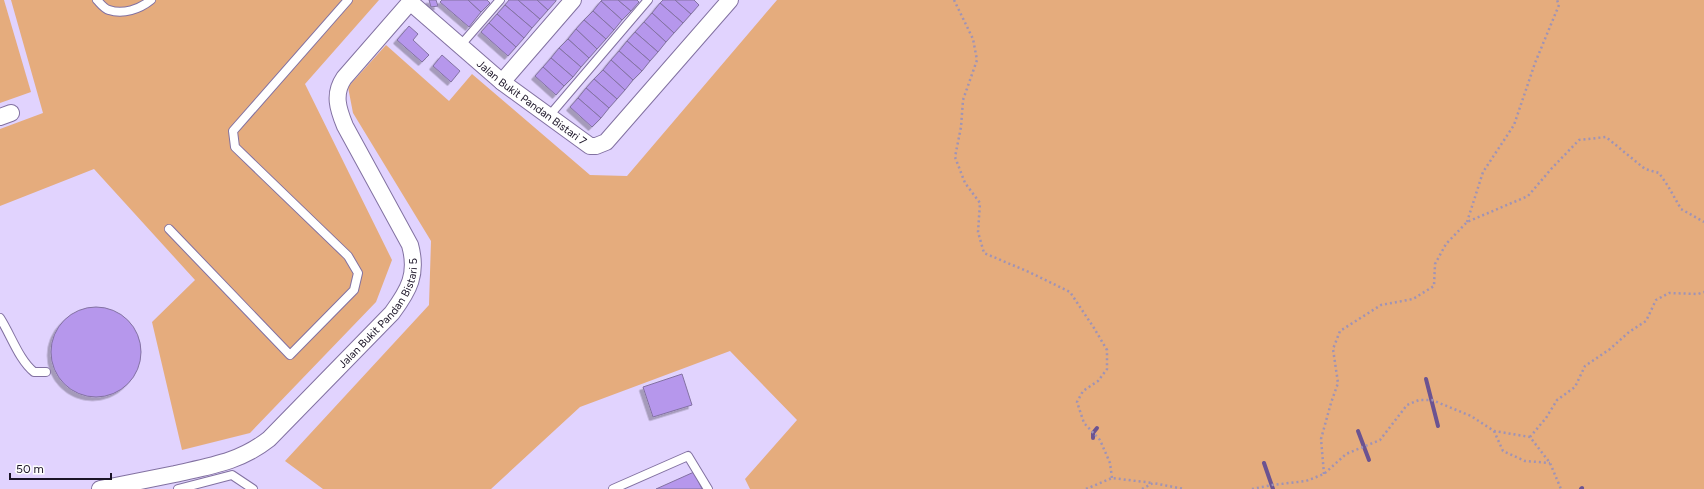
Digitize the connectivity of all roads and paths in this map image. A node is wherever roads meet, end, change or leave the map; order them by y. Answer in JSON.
{"nodes":[{"id":1,"x":97,"y":0,"type":"edge"},
{"id":2,"x":151,"y":0,"type":"edge"},
{"id":3,"x":348,"y":0,"type":"edge"},
{"id":4,"x":500,"y":0,"type":"edge"},
{"id":5,"x":573,"y":0,"type":"edge"},
{"id":6,"x":648,"y":0,"type":"edge"},
{"id":7,"x":730,"y":0,"type":"edge"},
{"id":8,"x":954,"y":0,"type":"edge"},
{"id":9,"x":1557,"y":0,"type":"edge"},
{"id":10,"x":411,"y":1,"type":"edge"},
{"id":11,"x":460,"y":46,"type":"junction"},
{"id":12,"x":502,"y":82,"type":"junction"},
{"id":13,"x":549,"y":116,"type":"junction"},
{"id":14,"x":1467,"y":222,"type":"junction"},
{"id":15,"x":1704,"y":222,"type":"edge"},
{"id":16,"x":169,"y":229,"type":"dead end"},
{"id":17,"x":1704,"y":292,"type":"edge"},
{"id":18,"x":0,"y":318,"type":"edge"},
{"id":19,"x":46,"y":372,"type":"dead end"},
{"id":20,"x":1494,"y":431,"type":"junction"},
{"id":21,"x":1530,"y":438,"type":"junction"},
{"id":22,"x":1550,"y":463,"type":"junction"},
{"id":23,"x":1324,"y":474,"type":"junction"},
{"id":24,"x":1112,"y":478,"type":"junction"},
{"id":25,"x":1153,"y":483,"type":"junction"},
{"id":26,"x":100,"y":489,"type":"edge"},
{"id":27,"x":178,"y":489,"type":"edge"},
{"id":28,"x":253,"y":489,"type":"edge"},
{"id":29,"x":613,"y":489,"type":"edge"},
{"id":30,"x":708,"y":489,"type":"edge"},
{"id":31,"x":1086,"y":489,"type":"edge"},
{"id":32,"x":1142,"y":489,"type":"edge"},
{"id":33,"x":1184,"y":489,"type":"edge"},
{"id":34,"x":1252,"y":489,"type":"edge"},
{"id":35,"x":1562,"y":489,"type":"edge"}],
"edges":[{"from":1,"to":2,"type":"lane"},
{"from":3,"to":16,"type":"lane"},
{"from":4,"to":11,"type":"lane"},
{"from":5,"to":12,"type":"street"},
{"from":6,"to":13,"type":"lane"},
{"from":7,"to":13,"type":"street","name":"Jalan Bukit Pandan Bistari 7"},
{"from":8,"to":24,"type":"path"},
{"from":9,"to":14,"type":"path"},
{"from":10,"to":11,"type":"street","name":"Jalan Bukit Pandan Bistari 7"},
{"from":10,"to":26,"type":"street","name":"Jalan Bukit Pandan Bistari 5"},
{"from":11,"to":12,"type":"street","name":"Jalan Bukit Pandan Bistari 7"},
{"from":12,"to":13,"type":"street","name":"Jalan Bukit Pandan Bistari 7"},
{"from":14,"to":15,"type":"path"},
{"from":14,"to":23,"type":"path"},
{"from":17,"to":21,"type":"path"},
{"from":18,"to":19,"type":"lane"},
{"from":20,"to":21,"type":"path"},
{"from":20,"to":22,"type":"path"},
{"from":20,"to":23,"type":"path"},
{"from":21,"to":22,"type":"path"},
{"from":22,"to":35,"type":"path"},
{"from":23,"to":34,"type":"path"},
{"from":24,"to":25,"type":"path"},
{"from":24,"to":31,"type":"path"},
{"from":25,"to":32,"type":"path"},
{"from":25,"to":33,"type":"path"},
{"from":27,"to":28,"type":"lane"},
{"from":29,"to":30,"type":"lane"}]}
